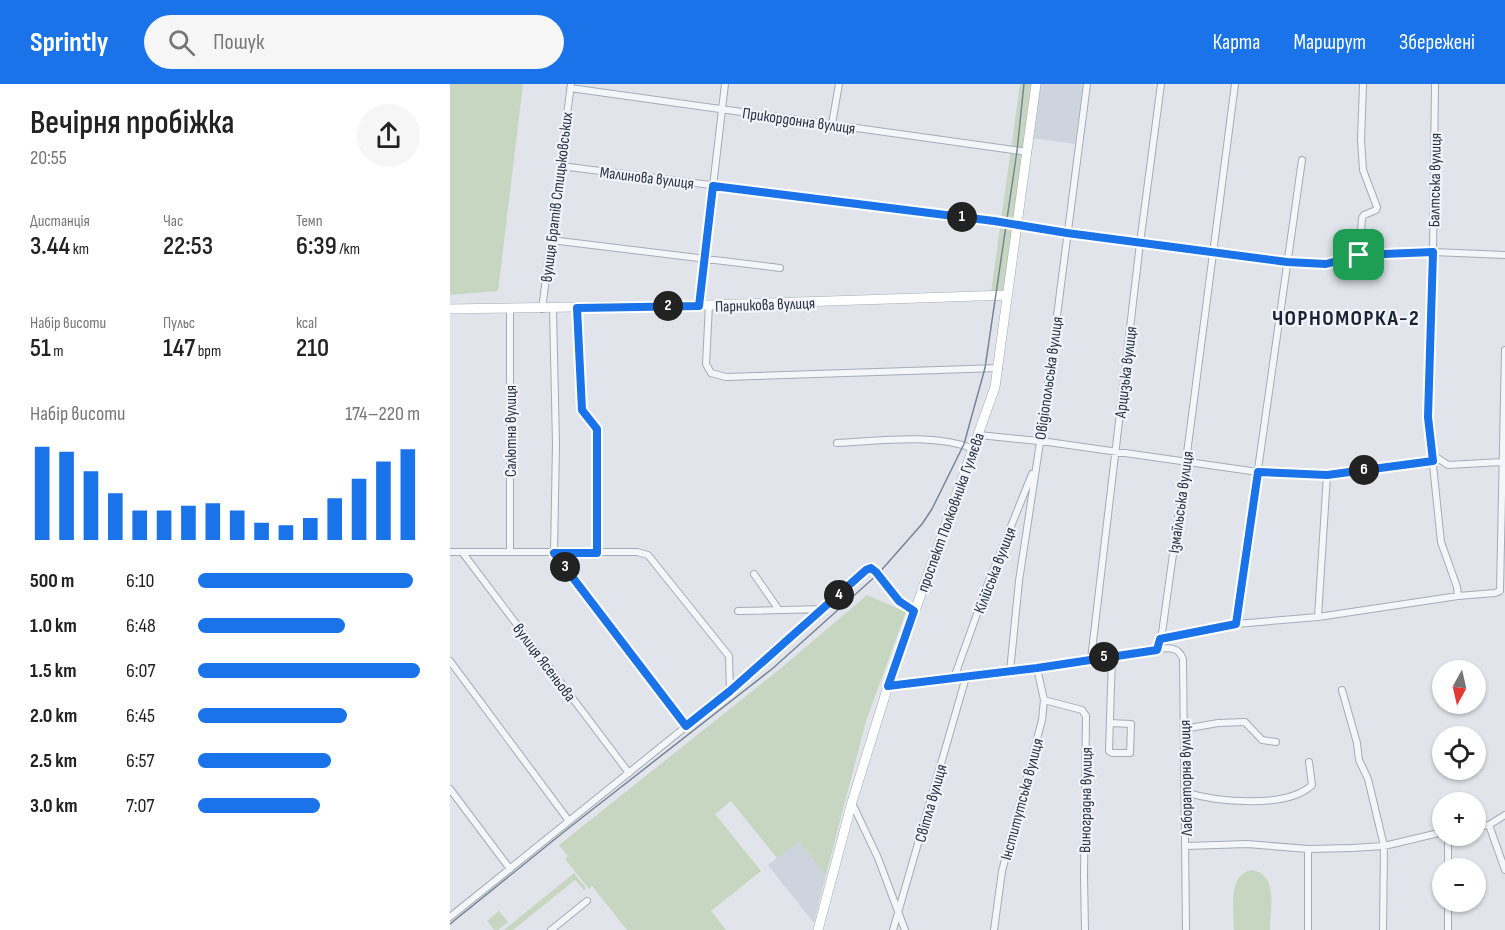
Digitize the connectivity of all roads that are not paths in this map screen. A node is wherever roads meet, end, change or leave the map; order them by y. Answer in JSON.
{"nodes":[{"id":1,"x":725,"y":84,"type":"edge"},
{"id":2,"x":839,"y":84,"type":"edge"},
{"id":3,"x":1036,"y":84,"type":"edge"},
{"id":4,"x":1087,"y":84,"type":"edge"},
{"id":5,"x":1161,"y":84,"type":"edge"},
{"id":6,"x":1235,"y":84,"type":"edge"},
{"id":7,"x":1363,"y":84,"type":"edge"},
{"id":8,"x":1435,"y":84,"type":"edge"},
{"id":9,"x":570,"y":86,"type":"edge"},
{"id":10,"x":722,"y":110,"type":"junction"},
{"id":11,"x":832,"y":124,"type":"junction"},
{"id":12,"x":1028,"y":152,"type":"junction"},
{"id":13,"x":1302,"y":160,"type":"dead end"},
{"id":14,"x":561,"y":166,"type":"junction"},
{"id":15,"x":713,"y":186,"type":"junction"},
{"id":16,"x":1018,"y":225,"type":"junction"},
{"id":17,"x":1067,"y":233,"type":"junction"},
{"id":18,"x":551,"y":240,"type":"junction"},
{"id":19,"x":1140,"y":243,"type":"junction"},
{"id":20,"x":1212,"y":252,"type":"junction"},
{"id":21,"x":1433,"y":252,"type":"junction"},
{"id":22,"x":1359,"y":255,"type":"junction"},
{"id":23,"x":1505,"y":255,"type":"edge"},
{"id":24,"x":705,"y":258,"type":"junction"},
{"id":25,"x":1287,"y":262,"type":"junction"},
{"id":26,"x":780,"y":268,"type":"dead end"},
{"id":27,"x":1008,"y":294,"type":"junction"},
{"id":28,"x":709,"y":305,"type":"junction"},
{"id":29,"x":699,"y":306,"type":"junction"},
{"id":30,"x":577,"y":308,"type":"junction"},
{"id":31,"x":450,"y":309,"type":"edge"},
{"id":32,"x":542,"y":309,"type":"junction"},
{"id":33,"x":553,"y":309,"type":"junction"},
{"id":34,"x":510,"y":310,"type":"junction"},
{"id":35,"x":1505,"y":350,"type":"edge"},
{"id":36,"x":999,"y":368,"type":"junction"},
{"id":37,"x":979,"y":435,"type":"junction"},
{"id":38,"x":837,"y":442,"type":"dead end"},
{"id":39,"x":1039,"y":442,"type":"junction"},
{"id":40,"x":974,"y":449,"type":"junction"},
{"id":41,"x":1115,"y":452,"type":"junction"},
{"id":42,"x":1433,"y":458,"type":"junction"},
{"id":43,"x":1186,"y":461,"type":"junction"},
{"id":44,"x":1502,"y":462,"type":"junction"},
{"id":45,"x":1036,"y":464,"type":"junction"},
{"id":46,"x":1258,"y":472,"type":"junction"},
{"id":47,"x":1327,"y":475,"type":"junction"},
{"id":48,"x":450,"y":552,"type":"edge"},
{"id":49,"x":462,"y":552,"type":"junction"},
{"id":50,"x":510,"y":552,"type":"junction"},
{"id":51,"x":554,"y":553,"type":"junction"},
{"id":52,"x":597,"y":553,"type":"junction"},
{"id":53,"x":754,"y":574,"type":"dead end"},
{"id":54,"x":1502,"y":589,"type":"edge"},
{"id":55,"x":1458,"y":596,"type":"junction"},
{"id":56,"x":825,"y":609,"type":"junction"},
{"id":57,"x":778,"y":610,"type":"junction"},
{"id":58,"x":738,"y":611,"type":"dead end"},
{"id":59,"x":914,"y":611,"type":"junction"},
{"id":60,"x":1318,"y":617,"type":"junction"},
{"id":61,"x":1236,"y":624,"type":"junction"},
{"id":62,"x":1160,"y":639,"type":"junction"},
{"id":63,"x":1157,"y":650,"type":"junction"},
{"id":64,"x":1112,"y":656,"type":"junction"},
{"id":65,"x":1091,"y":659,"type":"junction"},
{"id":66,"x":450,"y":661,"type":"edge"},
{"id":67,"x":1037,"y":668,"type":"junction"},
{"id":68,"x":1010,"y":671,"type":"junction"},
{"id":69,"x":966,"y":677,"type":"junction"},
{"id":70,"x":954,"y":678,"type":"junction"},
{"id":71,"x":888,"y":686,"type":"junction"},
{"id":72,"x":1342,"y":690,"type":"dead end"},
{"id":73,"x":730,"y":691,"type":"junction"},
{"id":74,"x":1044,"y":700,"type":"junction"},
{"id":75,"x":1110,"y":723,"type":"junction"},
{"id":76,"x":686,"y":726,"type":"junction"},
{"id":77,"x":1184,"y":729,"type":"junction"},
{"id":78,"x":1276,"y":742,"type":"dead end"},
{"id":79,"x":1309,"y":762,"type":"dead end"},
{"id":80,"x":629,"y":773,"type":"junction"},
{"id":81,"x":450,"y":789,"type":"edge"},
{"id":82,"x":1185,"y":792,"type":"junction"},
{"id":83,"x":852,"y":801,"type":"junction"},
{"id":84,"x":1505,"y":815,"type":"edge"},
{"id":85,"x":569,"y":821,"type":"junction"},
{"id":86,"x":1486,"y":825,"type":"edge"},
{"id":87,"x":1489,"y":825,"type":"junction"},
{"id":88,"x":1432,"y":835,"type":"edge"},
{"id":89,"x":1186,"y":846,"type":"junction"},
{"id":90,"x":1384,"y":846,"type":"junction"},
{"id":91,"x":1308,"y":849,"type":"junction"},
{"id":92,"x":510,"y":869,"type":"junction"},
{"id":93,"x":1505,"y":870,"type":"edge"},
{"id":94,"x":587,"y":901,"type":"dead end"},
{"id":95,"x":899,"y":911,"type":"junction"},
{"id":96,"x":1448,"y":912,"type":"edge"},
{"id":97,"x":450,"y":917,"type":"edge"},
{"id":98,"x":552,"y":930,"type":"edge"},
{"id":99,"x":818,"y":930,"type":"edge"},
{"id":100,"x":893,"y":930,"type":"edge"},
{"id":101,"x":905,"y":930,"type":"edge"},
{"id":102,"x":994,"y":930,"type":"edge"},
{"id":103,"x":1085,"y":930,"type":"edge"},
{"id":104,"x":1186,"y":930,"type":"edge"},
{"id":105,"x":1308,"y":930,"type":"edge"},
{"id":106,"x":1383,"y":930,"type":"edge"},
{"id":107,"x":1448,"y":930,"type":"edge"}],
"edges":[{"from":1,"to":10,"type":"street"},
{"from":2,"to":11,"type":"street"},
{"from":3,"to":12,"type":"main road","name":"проспект Полковника Гуляєва"},
{"from":4,"to":17,"type":"street","name":"Овідіопольська вулиця"},
{"from":5,"to":19,"type":"street","name":"Арцизька вулиця"},
{"from":6,"to":20,"type":"street","name":"Ізмаїльська вулиця"},
{"from":7,"to":22,"type":"street"},
{"from":8,"to":21,"type":"street","name":"Балтська вулиця"},
{"from":9,"to":10,"type":"street","name":"Прикордонна вулиця"},
{"from":9,"to":14,"type":"street","name":"вулиця Братів Стицьковських"},
{"from":10,"to":11,"type":"street","name":"Прикордонна вулиця"},
{"from":10,"to":15,"type":"street"},
{"from":11,"to":12,"type":"street","name":"Прикордонна вулиця"},
{"from":12,"to":16,"type":"main road","name":"проспект Полковника Гуляєва"},
{"from":13,"to":25,"type":"street"},
{"from":14,"to":15,"type":"street","name":"Малинова вулиця"},
{"from":14,"to":18,"type":"street","name":"вулиця Братів Стицьковських"},
{"from":15,"to":16,"type":"street","name":"Малинова вулиця"},
{"from":15,"to":24,"type":"street"},
{"from":16,"to":17,"type":"street","name":"Малинова вулиця"},
{"from":16,"to":27,"type":"main road","name":"проспект Полковника Гуляєва"},
{"from":17,"to":19,"type":"street","name":"Малинова вулиця"},
{"from":17,"to":39,"type":"street","name":"Овідіопольська вулиця"},
{"from":18,"to":24,"type":"street"},
{"from":18,"to":32,"type":"street","name":"вулиця Братів Стицьковських"},
{"from":19,"to":20,"type":"street","name":"Малинова вулиця"},
{"from":19,"to":41,"type":"street","name":"Арцизька вулиця"},
{"from":20,"to":25,"type":"street","name":"Малинова вулиця"},
{"from":20,"to":43,"type":"street","name":"Ізмаїльська вулиця"},
{"from":21,"to":22,"type":"street","name":"Малинова вулиця"},
{"from":21,"to":23,"type":"street","name":"Малинова вулиця"},
{"from":21,"to":42,"type":"street","name":"Балтська вулиця"},
{"from":22,"to":25,"type":"street","name":"Малинова вулиця"},
{"from":24,"to":26,"type":"street"},
{"from":24,"to":29,"type":"street"},
{"from":25,"to":46,"type":"street"},
{"from":27,"to":28,"type":"main road","name":"Парникова вулиця"},
{"from":27,"to":36,"type":"main road","name":"проспект Полковника Гуляєва"},
{"from":28,"to":29,"type":"main road","name":"Парникова вулиця"},
{"from":28,"to":36,"type":"street"},
{"from":29,"to":30,"type":"main road","name":"Парникова вулиця"},
{"from":30,"to":33,"type":"main road","name":"Парникова вулиця"},
{"from":30,"to":52,"type":"street"},
{"from":31,"to":34,"type":"main road","name":"Парникова вулиця"},
{"from":32,"to":33,"type":"main road","name":"Парникова вулиця"},
{"from":32,"to":34,"type":"main road","name":"Парникова вулиця"},
{"from":33,"to":51,"type":"street"},
{"from":34,"to":50,"type":"street","name":"Салютна вулиця"},
{"from":35,"to":44,"type":"street"},
{"from":36,"to":37,"type":"main road","name":"проспект Полковника Гуляєва"},
{"from":37,"to":39,"type":"street"},
{"from":37,"to":40,"type":"main road","name":"проспект Полковника Гуляєва"},
{"from":38,"to":40,"type":"street"},
{"from":39,"to":41,"type":"street"},
{"from":39,"to":45,"type":"street","name":"Овідіопольська вулиця"},
{"from":40,"to":59,"type":"main road","name":"проспект Полковника Гуляєва"},
{"from":41,"to":43,"type":"street"},
{"from":41,"to":65,"type":"street","name":"Арцизька вулиця"},
{"from":42,"to":44,"type":"street"},
{"from":42,"to":47,"type":"street"},
{"from":42,"to":55,"type":"street","name":"Балтська вулиця"},
{"from":43,"to":46,"type":"street"},
{"from":43,"to":62,"type":"street","name":"Ізмаїльська вулиця"},
{"from":44,"to":54,"type":"street"},
{"from":45,"to":68,"type":"street","name":"Овідіопольська вулиця"},
{"from":45,"to":70,"type":"street","name":"Кілійська вулиця"},
{"from":46,"to":47,"type":"street"},
{"from":46,"to":61,"type":"street"},
{"from":47,"to":60,"type":"street"},
{"from":48,"to":49,"type":"street"},
{"from":49,"to":50,"type":"street"},
{"from":49,"to":80,"type":"street","name":"вулиця Ясеньова"},
{"from":50,"to":51,"type":"street"},
{"from":51,"to":52,"type":"street"},
{"from":51,"to":76,"type":"street"},
{"from":52,"to":73,"type":"street"},
{"from":53,"to":57,"type":"street"},
{"from":54,"to":55,"type":"street"},
{"from":55,"to":60,"type":"street"},
{"from":56,"to":57,"type":"street"},
{"from":56,"to":59,"type":"street"},
{"from":56,"to":73,"type":"street"},
{"from":57,"to":58,"type":"street"},
{"from":59,"to":71,"type":"main road","name":"проспект Полковника Гуляєва"},
{"from":60,"to":61,"type":"street"},
{"from":61,"to":62,"type":"street"},
{"from":62,"to":63,"type":"street","name":"Ізмаїльська вулиця"},
{"from":63,"to":64,"type":"street"},
{"from":63,"to":77,"type":"street","name":"Лабораторна вулиця"},
{"from":64,"to":65,"type":"street"},
{"from":64,"to":75,"type":"street"},
{"from":65,"to":67,"type":"street"},
{"from":66,"to":85,"type":"street"},
{"from":67,"to":68,"type":"street"},
{"from":67,"to":74,"type":"street","name":"Інститутська вулиця"},
{"from":68,"to":69,"type":"street"},
{"from":69,"to":70,"type":"street"},
{"from":69,"to":95,"type":"street","name":"Світла вулиця"},
{"from":70,"to":71,"type":"street"},
{"from":71,"to":83,"type":"main road","name":"проспект Полковника Гуляєва"},
{"from":72,"to":90,"type":"street"},
{"from":73,"to":76,"type":"street"},
{"from":74,"to":102,"type":"street","name":"Інститутська вулиця"},
{"from":74,"to":103,"type":"street","name":"Виноградна вулиця"},
{"from":75,"to":75,"type":"street"},
{"from":76,"to":80,"type":"street"},
{"from":77,"to":78,"type":"street"},
{"from":77,"to":82,"type":"street","name":"Лабораторна вулиця"},
{"from":79,"to":82,"type":"street"},
{"from":80,"to":85,"type":"street"},
{"from":81,"to":92,"type":"street"},
{"from":82,"to":89,"type":"street","name":"Лабораторна вулиця"},
{"from":83,"to":95,"type":"street"},
{"from":83,"to":99,"type":"main road","name":"проспект Полковника Гуляєва"},
{"from":84,"to":87,"type":"street"},
{"from":85,"to":92,"type":"street"},
{"from":86,"to":87,"type":"street"},
{"from":87,"to":93,"type":"street"},
{"from":88,"to":90,"type":"street"},
{"from":89,"to":91,"type":"street"},
{"from":89,"to":104,"type":"street","name":"Лабораторна вулиця"},
{"from":90,"to":91,"type":"street"},
{"from":90,"to":106,"type":"street"},
{"from":91,"to":105,"type":"street"},
{"from":92,"to":97,"type":"street"},
{"from":94,"to":98,"type":"street"},
{"from":95,"to":100,"type":"street","name":"Світла вулиця"},
{"from":95,"to":101,"type":"street"},
{"from":96,"to":107,"type":"street"}]}
